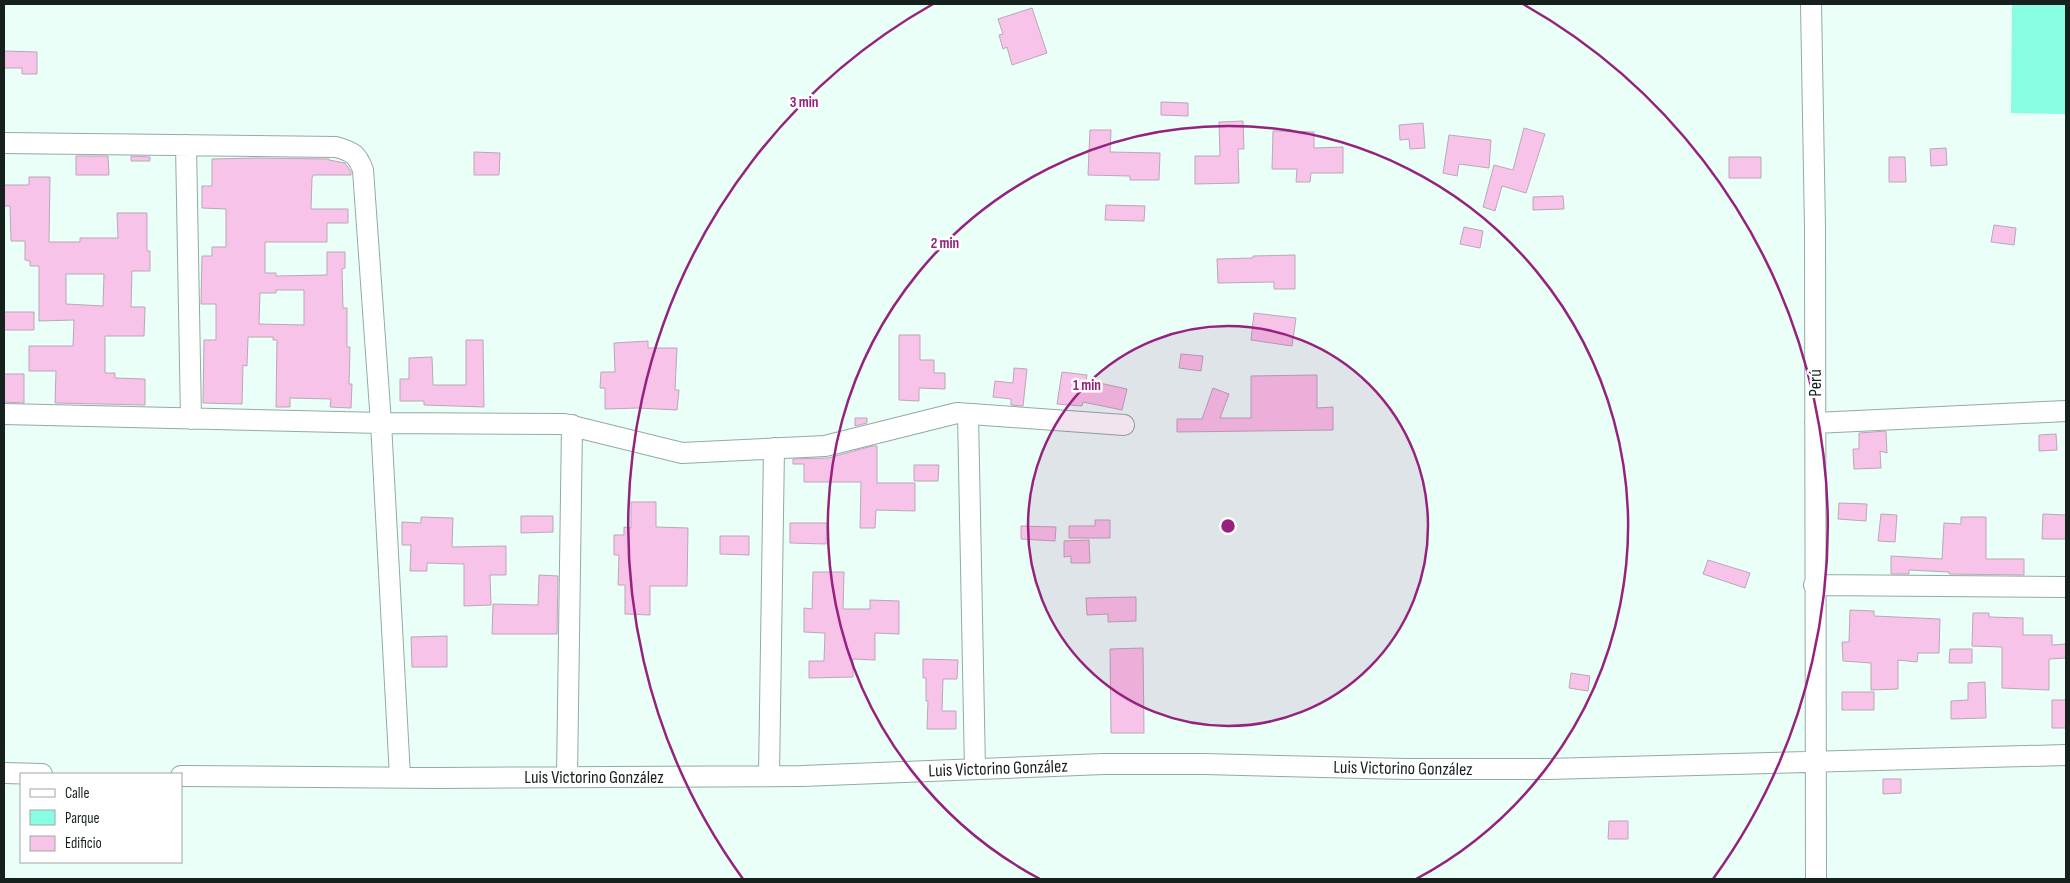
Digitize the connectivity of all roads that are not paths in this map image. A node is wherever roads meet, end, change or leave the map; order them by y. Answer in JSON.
{"nodes":[{"id":1,"x":1811,"y":4,"type":"edge"},
{"id":2,"x":4,"y":142,"type":"edge"},
{"id":3,"x":186,"y":145,"type":"junction"},
{"id":4,"x":2066,"y":411,"type":"edge"},
{"id":5,"x":4,"y":414,"type":"edge"},
{"id":6,"x":968,"y":414,"type":"junction"},
{"id":7,"x":191,"y":419,"type":"junction"},
{"id":8,"x":381,"y":423,"type":"junction"},
{"id":9,"x":1815,"y":423,"type":"junction"},
{"id":10,"x":1124,"y":425,"type":"dead end"},
{"id":11,"x":572,"y":426,"type":"junction"},
{"id":12,"x":774,"y":448,"type":"junction"},
{"id":13,"x":1814,"y":585,"type":"junction"},
{"id":14,"x":2066,"y":587,"type":"edge"},
{"id":15,"x":2066,"y":755,"type":"edge"},
{"id":16,"x":1816,"y":761,"type":"junction"},
{"id":17,"x":975,"y":769,"type":"junction"},
{"id":18,"x":4,"y":773,"type":"edge"},
{"id":19,"x":20,"y":773,"type":"edge"},
{"id":20,"x":182,"y":776,"type":"edge"},
{"id":21,"x":769,"y":776,"type":"junction"},
{"id":22,"x":400,"y":777,"type":"junction"},
{"id":23,"x":567,"y":777,"type":"junction"},
{"id":24,"x":1816,"y":879,"type":"edge"}],
"edges":[{"from":1,"to":9,"type":"street","name":"Perú"},
{"from":2,"to":3,"type":"street"},
{"from":3,"to":7,"type":"street"},
{"from":3,"to":8,"type":"street"},
{"from":4,"to":9,"type":"street"},
{"from":5,"to":7,"type":"street"},
{"from":6,"to":10,"type":"street"},
{"from":6,"to":12,"type":"street"},
{"from":6,"to":17,"type":"street"},
{"from":7,"to":8,"type":"street"},
{"from":8,"to":11,"type":"street"},
{"from":8,"to":22,"type":"street"},
{"from":9,"to":13,"type":"street","name":"Perú"},
{"from":11,"to":12,"type":"street"},
{"from":11,"to":23,"type":"street"},
{"from":12,"to":21,"type":"street"},
{"from":13,"to":14,"type":"street"},
{"from":13,"to":16,"type":"street","name":"Perú"},
{"from":15,"to":16,"type":"street","name":"Luis Victorino González"},
{"from":16,"to":17,"type":"street","name":"Luis Victorino González"},
{"from":16,"to":24,"type":"street","name":"Perú"},
{"from":17,"to":21,"type":"street","name":"Luis Victorino González"},
{"from":18,"to":19,"type":"street"},
{"from":20,"to":22,"type":"street","name":"Luis Victorino González"},
{"from":21,"to":23,"type":"street","name":"Luis Victorino González"},
{"from":22,"to":23,"type":"street","name":"Luis Victorino González"}]}
